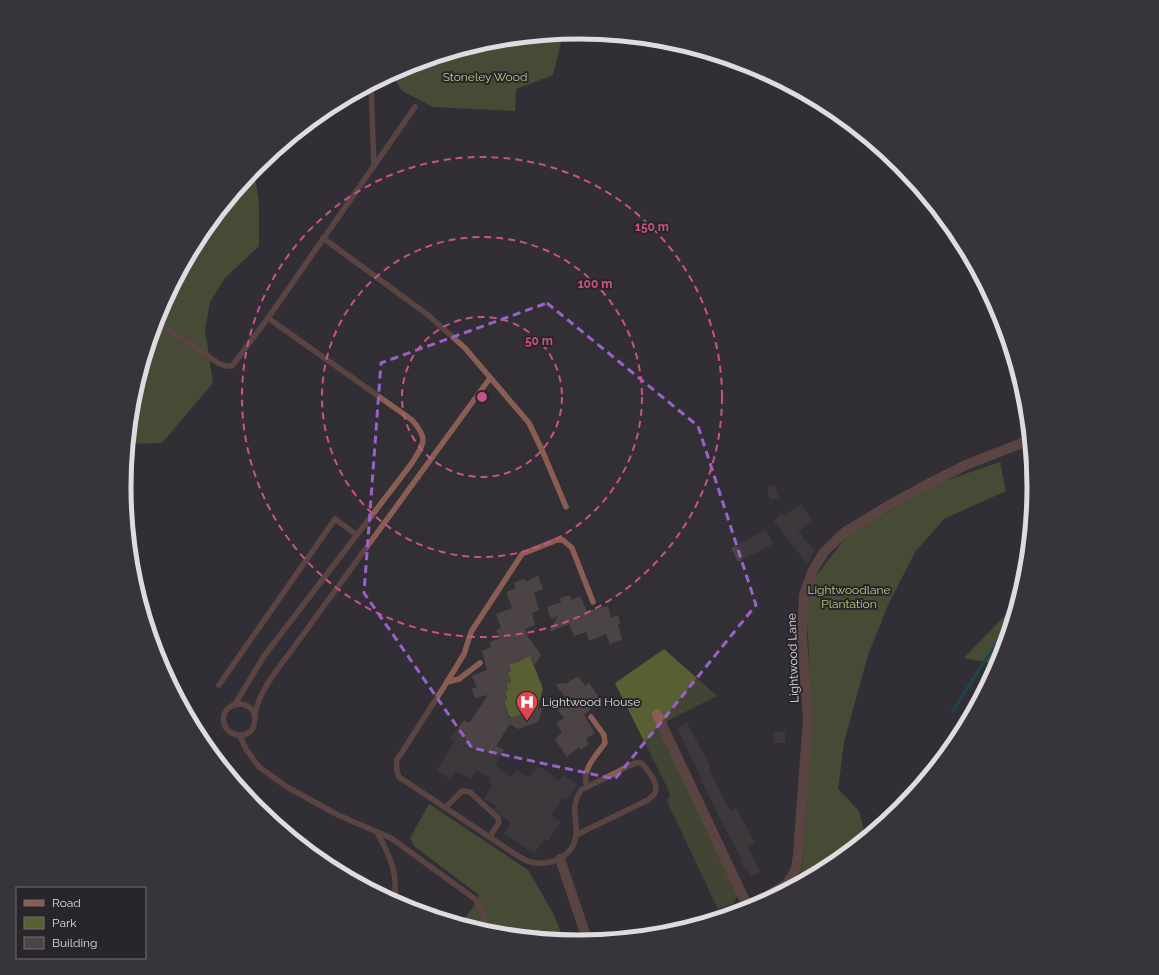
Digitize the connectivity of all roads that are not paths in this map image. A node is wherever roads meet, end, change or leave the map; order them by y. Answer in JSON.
{"nodes":[{"id":1,"x":371,"y":90,"type":"edge"},
{"id":2,"x":415,"y":108,"type":"dead end"},
{"id":3,"x":374,"y":166,"type":"junction"},
{"id":4,"x":323,"y":238,"type":"junction"},
{"id":5,"x":268,"y":318,"type":"junction"},
{"id":6,"x":162,"y":325,"type":"edge"},
{"id":7,"x":490,"y":378,"type":"junction"},
{"id":8,"x":1025,"y":442,"type":"edge"},
{"id":9,"x":566,"y":507,"type":"dead end"},
{"id":10,"x":357,"y":535,"type":"junction"},
{"id":11,"x":593,"y":602,"type":"dead end"},
{"id":12,"x":480,"y":663,"type":"dead end"},
{"id":13,"x":447,"y":682,"type":"junction"},
{"id":14,"x":219,"y":685,"type":"dead end"},
{"id":15,"x":235,"y":704,"type":"junction"},
{"id":16,"x":657,"y":714,"type":"dead end"},
{"id":17,"x":255,"y":715,"type":"junction"},
{"id":18,"x":591,"y":717,"type":"dead end"},
{"id":19,"x":240,"y":736,"type":"junction"},
{"id":20,"x":587,"y":787,"type":"junction"},
{"id":21,"x":445,"y":808,"type":"junction"},
{"id":22,"x":377,"y":832,"type":"junction"},
{"id":23,"x":576,"y":835,"type":"junction"},
{"id":24,"x":490,"y":837,"type":"junction"},
{"id":25,"x":560,"y":859,"type":"junction"},
{"id":26,"x":775,"y":891,"type":"edge"},
{"id":27,"x":395,"y":896,"type":"edge"},
{"id":28,"x":746,"y":904,"type":"edge"},
{"id":29,"x":485,"y":926,"type":"edge"},
{"id":30,"x":586,"y":936,"type":"edge"}],
"edges":[{"from":1,"to":3,"type":"lane"},
{"from":2,"to":3,"type":"lane"},
{"from":3,"to":4,"type":"lane"},
{"from":4,"to":5,"type":"lane"},
{"from":4,"to":7,"type":"lane"},
{"from":5,"to":6,"type":"lane"},
{"from":5,"to":10,"type":"lane"},
{"from":7,"to":9,"type":"lane"},
{"from":7,"to":17,"type":"lane"},
{"from":8,"to":26,"type":"street","name":"Lightwood Lane"},
{"from":10,"to":14,"type":"lane"},
{"from":10,"to":15,"type":"lane"},
{"from":11,"to":13,"type":"lane"},
{"from":12,"to":13,"type":"lane"},
{"from":13,"to":21,"type":"lane"},
{"from":15,"to":17,"type":"lane"},
{"from":15,"to":19,"type":"lane"},
{"from":16,"to":28,"type":"street"},
{"from":17,"to":19,"type":"lane"},
{"from":18,"to":20,"type":"lane"},
{"from":19,"to":22,"type":"lane"},
{"from":20,"to":23,"type":"lane"},
{"from":20,"to":23,"type":"lane"},
{"from":21,"to":24,"type":"lane"},
{"from":21,"to":24,"type":"lane"},
{"from":22,"to":27,"type":"lane"},
{"from":22,"to":29,"type":"lane"},
{"from":23,"to":25,"type":"lane"},
{"from":24,"to":25,"type":"lane"},
{"from":25,"to":30,"type":"street"}]}
